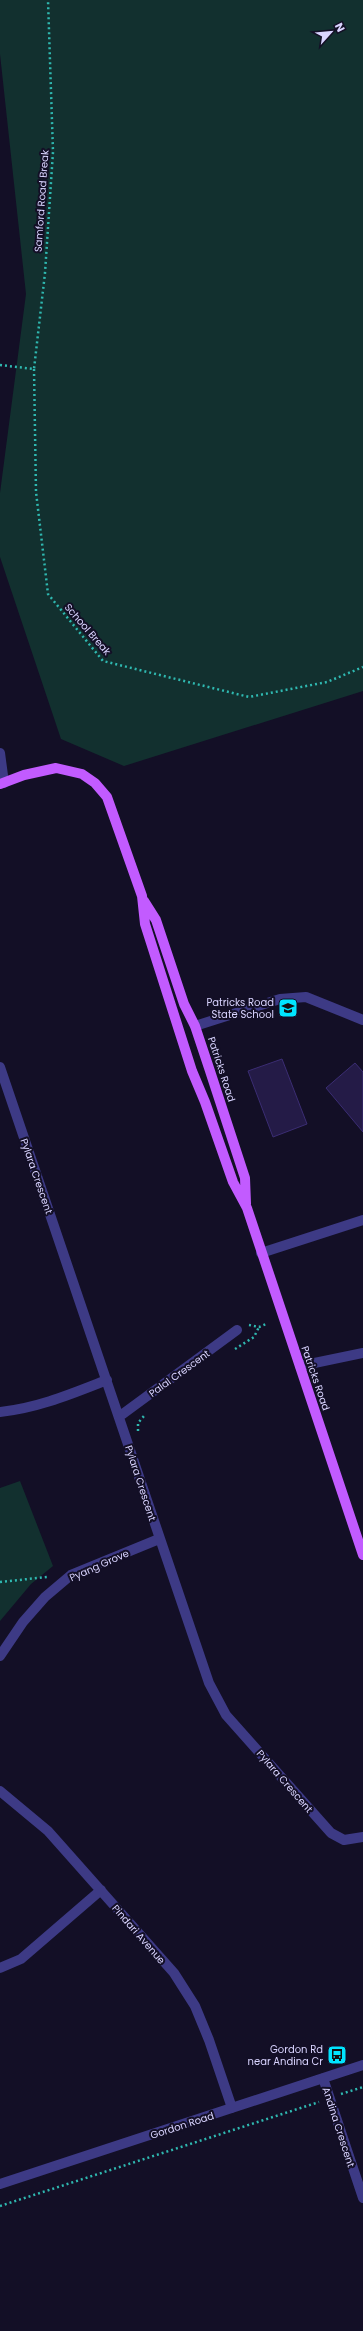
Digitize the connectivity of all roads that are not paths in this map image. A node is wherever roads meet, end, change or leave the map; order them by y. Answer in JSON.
{"nodes":[{"id":1,"x":0,"y":753,"type":"edge"},
{"id":2,"x":2,"y":783,"type":"edge"},
{"id":3,"x":142,"y":896,"type":"junction"},
{"id":4,"x":363,"y":1020,"type":"edge"},
{"id":5,"x":195,"y":1026,"type":"junction"},
{"id":6,"x":0,"y":1067,"type":"edge"},
{"id":7,"x":247,"y":1208,"type":"junction"},
{"id":8,"x":363,"y":1220,"type":"edge"},
{"id":9,"x":261,"y":1253,"type":"junction"},
{"id":10,"x":238,"y":1330,"type":"road end"},
{"id":11,"x":363,"y":1353,"type":"edge"},
{"id":12,"x":300,"y":1366,"type":"junction"},
{"id":13,"x":107,"y":1380,"type":"junction"},
{"id":14,"x":0,"y":1412,"type":"edge"},
{"id":15,"x":120,"y":1416,"type":"junction"},
{"id":16,"x":159,"y":1539,"type":"junction"},
{"id":17,"x":363,"y":1555,"type":"edge"},
{"id":18,"x":0,"y":1656,"type":"edge"},
{"id":19,"x":0,"y":1791,"type":"edge"},
{"id":20,"x":363,"y":1837,"type":"edge"},
{"id":21,"x":101,"y":1890,"type":"junction"},
{"id":22,"x":0,"y":1968,"type":"edge"},
{"id":23,"x":363,"y":2065,"type":"edge"},
{"id":24,"x":323,"y":2078,"type":"junction"},
{"id":25,"x":232,"y":2108,"type":"junction"},
{"id":26,"x":0,"y":2184,"type":"edge"},
{"id":27,"x":363,"y":2198,"type":"edge"}],
"edges":[{"from":1,"to":2,"type":"street"},
{"from":2,"to":3,"type":"main road","name":"Patricks Road"},
{"from":3,"to":5,"type":"main road","name":"Patricks Road"},
{"from":3,"to":7,"type":"main road","name":"Patricks Road"},
{"from":4,"to":5,"type":"street"},
{"from":5,"to":7,"type":"main road","name":"Patricks Road"},
{"from":6,"to":13,"type":"street","name":"Pylara Crescent"},
{"from":7,"to":9,"type":"main road","name":"Patricks Road"},
{"from":8,"to":9,"type":"street"},
{"from":9,"to":12,"type":"main road","name":"Patricks Road"},
{"from":10,"to":15,"type":"street","name":"Palal Crescent"},
{"from":11,"to":12,"type":"street"},
{"from":12,"to":17,"type":"main road","name":"Patricks Road"},
{"from":13,"to":14,"type":"street"},
{"from":13,"to":15,"type":"street","name":"Pylara Crescent"},
{"from":15,"to":16,"type":"street","name":"Pylara Crescent"},
{"from":16,"to":18,"type":"street","name":"Pyang Grove"},
{"from":16,"to":20,"type":"street","name":"Pylara Crescent"},
{"from":19,"to":21,"type":"street","name":"Pindari Avenue"},
{"from":21,"to":22,"type":"street"},
{"from":21,"to":25,"type":"street","name":"Pindari Avenue"},
{"from":23,"to":24,"type":"street","name":"Gordon Road"},
{"from":24,"to":25,"type":"street","name":"Gordon Road"},
{"from":24,"to":27,"type":"street","name":"Andina Crescent"},
{"from":25,"to":26,"type":"street","name":"Gordon Road"}]}
